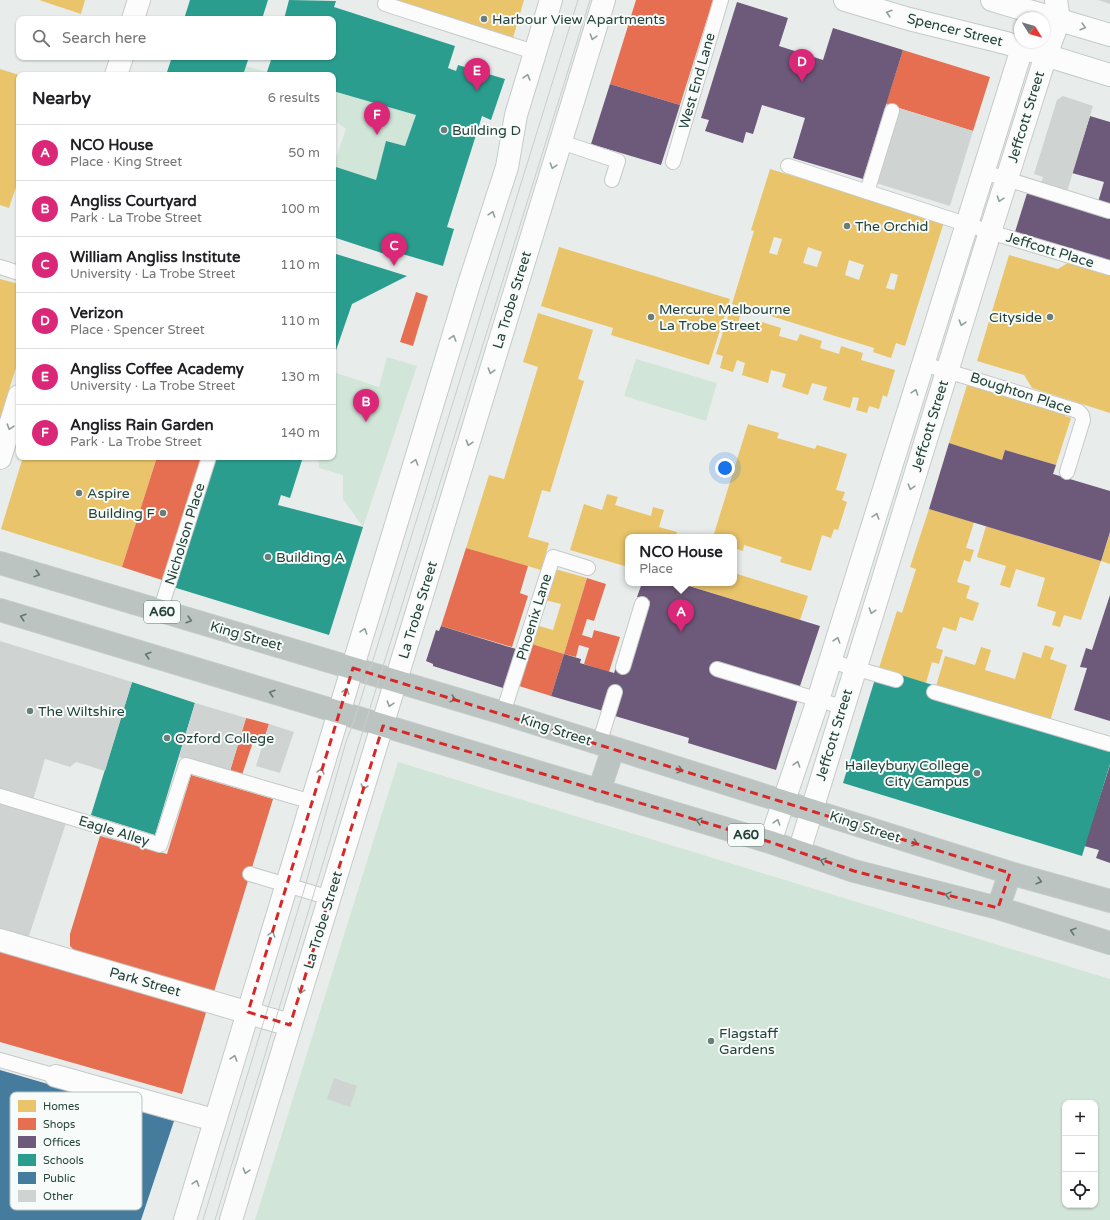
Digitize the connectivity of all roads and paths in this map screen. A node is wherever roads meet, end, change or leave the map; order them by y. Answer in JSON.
{"nodes":[{"id":1,"x":139,"y":0,"type":"edge"},
{"id":2,"x":551,"y":0,"type":"edge"},
{"id":3,"x":604,"y":0,"type":"edge"},
{"id":4,"x":720,"y":0,"type":"edge"},
{"id":5,"x":845,"y":0,"type":"edge"},
{"id":6,"x":992,"y":0,"type":"edge"},
{"id":7,"x":385,"y":4,"type":"dead end"},
{"id":8,"x":1037,"y":10,"type":"edge"},
{"id":9,"x":1057,"y":10,"type":"edge"},
{"id":10,"x":134,"y":16,"type":"edge"},
{"id":11,"x":1110,"y":35,"type":"edge"},
{"id":12,"x":1014,"y":43,"type":"edge"},
{"id":13,"x":1022,"y":48,"type":"edge"},
{"id":14,"x":1030,"y":48,"type":"edge"},
{"id":15,"x":534,"y":52,"type":"junction"},
{"id":16,"x":1046,"y":55,"type":"junction"},
{"id":17,"x":121,"y":60,"type":"edge"},
{"id":18,"x":117,"y":72,"type":"edge"},
{"id":19,"x":1110,"y":75,"type":"edge"},
{"id":20,"x":892,"y":111,"type":"dead end"},
{"id":21,"x":561,"y":142,"type":"junction"},
{"id":22,"x":673,"y":162,"type":"dead end"},
{"id":23,"x":788,"y":166,"type":"dead end"},
{"id":24,"x":984,"y":172,"type":"junction"},
{"id":25,"x":1007,"y":179,"type":"junction"},
{"id":26,"x":612,"y":180,"type":"dead end"},
{"id":27,"x":867,"y":192,"type":"junction"},
{"id":28,"x":1109,"y":211,"type":"dead end"},
{"id":29,"x":968,"y":224,"type":"junction"},
{"id":30,"x":990,"y":232,"type":"junction"},
{"id":31,"x":0,"y":267,"type":"edge"},
{"id":32,"x":1110,"y":268,"type":"edge"},
{"id":33,"x":16,"y":272,"type":"edge"},
{"id":34,"x":924,"y":364,"type":"junction"},
{"id":35,"x":947,"y":370,"type":"junction"},
{"id":36,"x":16,"y":406,"type":"edge"},
{"id":37,"x":0,"y":458,"type":"edge"},
{"id":38,"x":208,"y":460,"type":"edge"},
{"id":39,"x":1066,"y":472,"type":"dead end"},
{"id":40,"x":0,"y":563,"type":"edge"},
{"id":41,"x":588,"y":568,"type":"dead end"},
{"id":42,"x":642,"y":604,"type":"dead end"},
{"id":43,"x":0,"y":610,"type":"edge"},
{"id":44,"x":160,"y":611,"type":"junction"},
{"id":45,"x":830,"y":661,"type":"junction"},
{"id":46,"x":623,"y":667,"type":"dead end"},
{"id":47,"x":353,"y":668,"type":"junction"},
{"id":48,"x":854,"y":668,"type":"junction"},
{"id":49,"x":718,"y":669,"type":"dead end"},
{"id":50,"x":896,"y":680,"type":"dead end"},
{"id":51,"x":397,"y":682,"type":"junction"},
{"id":52,"x":616,"y":692,"type":"dead end"},
{"id":53,"x":934,"y":692,"type":"dead end"},
{"id":54,"x":818,"y":700,"type":"junction"},
{"id":55,"x":842,"y":707,"type":"junction"},
{"id":56,"x":339,"y":713,"type":"junction"},
{"id":57,"x":503,"y":713,"type":"junction"},
{"id":58,"x":383,"y":726,"type":"junction"},
{"id":59,"x":1110,"y":744,"type":"edge"},
{"id":60,"x":606,"y":746,"type":"junction"},
{"id":61,"x":599,"y":792,"type":"junction"},
{"id":62,"x":0,"y":796,"type":"edge"},
{"id":63,"x":784,"y":801,"type":"junction"},
{"id":64,"x":312,"y":802,"type":"junction"},
{"id":65,"x":811,"y":810,"type":"junction"},
{"id":66,"x":770,"y":842,"type":"junction"},
{"id":67,"x":799,"y":852,"type":"junction"},
{"id":68,"x":1010,"y":873,"type":"junction"},
{"id":69,"x":250,"y":874,"type":"dead end"},
{"id":70,"x":286,"y":885,"type":"junction"},
{"id":71,"x":330,"y":898,"type":"junction"},
{"id":72,"x":1110,"y":901,"type":"edge"},
{"id":73,"x":998,"y":908,"type":"junction"},
{"id":74,"x":0,"y":940,"type":"edge"},
{"id":75,"x":1110,"y":943,"type":"edge"},
{"id":76,"x":248,"y":1012,"type":"junction"},
{"id":77,"x":290,"y":1025,"type":"junction"},
{"id":78,"x":0,"y":1060,"type":"edge"},
{"id":79,"x":56,"y":1076,"type":"joint"},
{"id":80,"x":113,"y":1092,"type":"edge"},
{"id":81,"x":142,"y":1100,"type":"edge"},
{"id":82,"x":214,"y":1120,"type":"junction"},
{"id":83,"x":185,"y":1220,"type":"edge"},
{"id":84,"x":231,"y":1220,"type":"edge"}],
"edges":[{"from":1,"to":10,"type":"street"},
{"from":2,"to":15,"type":"street"},
{"from":3,"to":21,"type":"street","name":"La Trobe Street","one_way":true},
{"from":4,"to":22,"type":"lane","name":"West End Lane"},
{"from":12,"to":5,"type":"street","name":"Spencer Street","one_way":true},
{"from":6,"to":8,"type":"street"},
{"from":7,"to":15,"type":"lane"},
{"from":8,"to":9,"type":"street"},
{"from":9,"to":11,"type":"street","one_way":true},
{"from":9,"to":16,"type":"street","name":"Jeffcott Street"},
{"from":13,"to":24,"type":"street","name":"Jeffcott Street"},
{"from":14,"to":16,"type":"street","name":"Spencer Street"},
{"from":47,"to":15,"type":"street","one_way":true},
{"from":16,"to":19,"type":"street","name":"Spencer Street"},
{"from":16,"to":25,"type":"street","name":"Jeffcott Street"},
{"from":17,"to":18,"type":"street"},
{"from":20,"to":27,"type":"lane"},
{"from":21,"to":26,"type":"lane"},
{"from":21,"to":51,"type":"street","name":"La Trobe Street","one_way":true},
{"from":23,"to":27,"type":"lane","name":"Jeffcott Place"},
{"from":24,"to":25,"type":"lane"},
{"from":24,"to":29,"type":"street","name":"Jeffcott Street"},
{"from":25,"to":28,"type":"lane"},
{"from":25,"to":30,"type":"street","name":"Jeffcott Street","one_way":true},
{"from":27,"to":29,"type":"lane","name":"Jeffcott Place"},
{"from":29,"to":30,"type":"lane","name":"Jeffcott Place"},
{"from":29,"to":34,"type":"street","name":"Jeffcott Street"},
{"from":30,"to":32,"type":"lane","name":"Jeffcott Place"},
{"from":30,"to":35,"type":"street","name":"Jeffcott Street","one_way":true},
{"from":31,"to":33,"type":"lane"},
{"from":34,"to":35,"type":"lane","name":"Boughton Place"},
{"from":45,"to":34,"type":"street","name":"Jeffcott Street","one_way":true},
{"from":35,"to":39,"type":"lane","name":"Boughton Place"},
{"from":35,"to":48,"type":"street","name":"Jeffcott Street","one_way":true},
{"from":36,"to":37,"type":"street","one_way":true},
{"from":38,"to":44,"type":"lane","name":"Nicholson Place"},
{"from":40,"to":44,"type":"highway","name":"King Street","number":"A60","one_way":true},
{"from":41,"to":57,"type":"lane","name":"Phoenix Lane"},
{"from":42,"to":46,"type":"lane"},
{"from":56,"to":43,"type":"highway","number":"A60","one_way":true},
{"from":44,"to":47,"type":"highway","name":"King Street","number":"A60","one_way":true},
{"from":45,"to":48,"type":"lane"},
{"from":45,"to":54,"type":"street","name":"Jeffcott Street"},
{"from":47,"to":51,"type":"highway","name":"King Street","number":"A60"},
{"from":56,"to":47,"type":"street","one_way":true},
{"from":48,"to":50,"type":"lane"},
{"from":48,"to":55,"type":"street","name":"Jeffcott Street"},
{"from":49,"to":54,"type":"lane"},
{"from":51,"to":57,"type":"highway","name":"King Street","number":"A60","one_way":true},
{"from":51,"to":58,"type":"street","name":"La Trobe Street","one_way":true},
{"from":52,"to":60,"type":"lane"},
{"from":53,"to":59,"type":"lane"},
{"from":54,"to":55,"type":"lane"},
{"from":63,"to":54,"type":"street","name":"Jeffcott Street","one_way":true},
{"from":55,"to":65,"type":"street","name":"Jeffcott Street"},
{"from":56,"to":58,"type":"highway","number":"A60"},
{"from":64,"to":56,"type":"street","one_way":true},
{"from":57,"to":60,"type":"highway","name":"King Street","number":"A60"},
{"from":58,"to":61,"type":"highway","number":"A60"},
{"from":58,"to":71,"type":"street","name":"La Trobe Street","one_way":true},
{"from":60,"to":61,"type":"highway"},
{"from":60,"to":63,"type":"highway","name":"King Street","number":"A60","one_way":true},
{"from":66,"to":61,"type":"highway","number":"A60","one_way":true},
{"from":62,"to":64,"type":"lane","name":"Eagle Alley"},
{"from":63,"to":65,"type":"highway","name":"King Street","number":"A60"},
{"from":66,"to":63,"type":"street","name":"Jeffcott Street","one_way":true},
{"from":64,"to":70,"type":"street"},
{"from":65,"to":67,"type":"street","name":"Jeffcott Street"},
{"from":65,"to":68,"type":"highway","name":"King Street","number":"A60","one_way":true},
{"from":66,"to":67,"type":"highway","number":"A60"},
{"from":73,"to":67,"type":"highway","number":"A60","one_way":true},
{"from":68,"to":72,"type":"highway","name":"King Street","number":"A60","one_way":true},
{"from":68,"to":73,"type":"highway"},
{"from":69,"to":70,"type":"lane"},
{"from":70,"to":71,"type":"lane"},
{"from":76,"to":70,"type":"street","one_way":true},
{"from":71,"to":77,"type":"street","name":"La Trobe Street","one_way":true},
{"from":75,"to":73,"type":"highway","number":"A60","one_way":true},
{"from":74,"to":76,"type":"street","name":"Park Street"},
{"from":76,"to":77,"type":"street","name":"Park Street"},
{"from":82,"to":76,"type":"street","one_way":true},
{"from":77,"to":84,"type":"street","name":"La Trobe Street","one_way":true},
{"from":78,"to":79,"type":"lane"},
{"from":79,"to":80,"type":"street"},
{"from":81,"to":82,"type":"street"},
{"from":83,"to":82,"type":"street","one_way":true}]}
